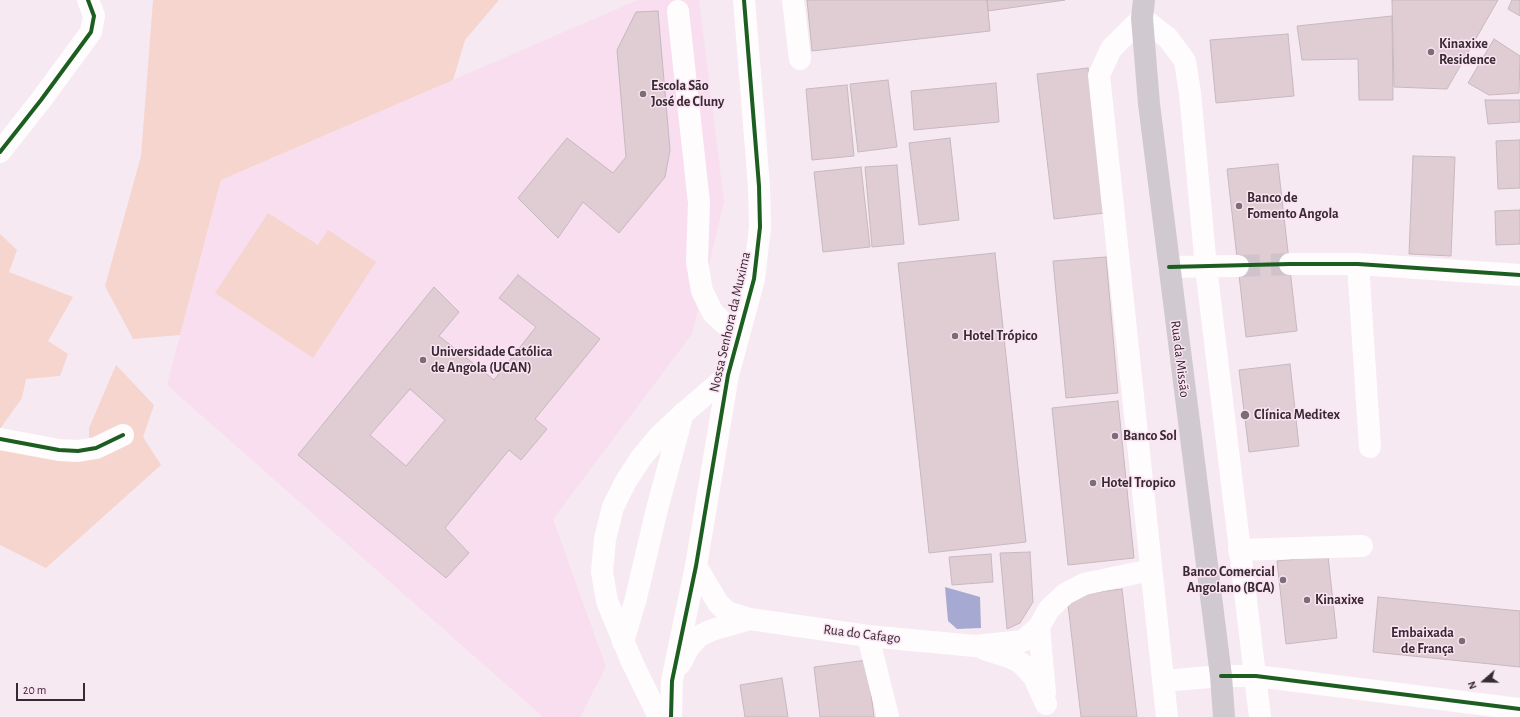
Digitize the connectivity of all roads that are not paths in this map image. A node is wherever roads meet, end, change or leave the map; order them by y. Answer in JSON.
{"nodes":[{"id":1,"x":88,"y":0,"type":"edge"},
{"id":2,"x":744,"y":0,"type":"edge"},
{"id":3,"x":793,"y":0,"type":"edge"},
{"id":4,"x":1142,"y":6,"type":"edge"},
{"id":5,"x":678,"y":11,"type":"dead end"},
{"id":6,"x":800,"y":59,"type":"dead end"},
{"id":7,"x":0,"y":152,"type":"edge"},
{"id":8,"x":1290,"y":264,"type":"tunnel mouth"},
{"id":9,"x":1358,"y":264,"type":"junction"},
{"id":10,"x":1238,"y":266,"type":"tunnel mouth"},
{"id":11,"x":1169,"y":267,"type":"junction"},
{"id":12,"x":1206,"y":267,"type":"junction"},
{"id":13,"x":1520,"y":274,"type":"edge"},
{"id":14,"x":738,"y":336,"type":"junction"},
{"id":15,"x":728,"y":375,"type":"junction"},
{"id":16,"x":684,"y":413,"type":"junction"},
{"id":17,"x":123,"y":435,"type":"dead end"},
{"id":18,"x":0,"y":439,"type":"edge"},
{"id":19,"x":1370,"y":447,"type":"dead end"},
{"id":20,"x":1362,"y":546,"type":"dead end"},
{"id":21,"x":1239,"y":550,"type":"junction"},
{"id":22,"x":696,"y":566,"type":"junction"},
{"id":23,"x":1151,"y":570,"type":"junction"},
{"id":24,"x":750,"y":619,"type":"junction"},
{"id":25,"x":1039,"y":627,"type":"junction"},
{"id":26,"x":868,"y":636,"type":"junction"},
{"id":27,"x":623,"y":642,"type":"junction"},
{"id":28,"x":975,"y":646,"type":"junction"},
{"id":29,"x":1220,"y":676,"type":"junction"},
{"id":30,"x":1256,"y":676,"type":"junction"},
{"id":31,"x":672,"y":681,"type":"junction"},
{"id":32,"x":1163,"y":681,"type":"junction"},
{"id":33,"x":1520,"y":710,"type":"edge"},
{"id":34,"x":659,"y":717,"type":"edge"},
{"id":35,"x":672,"y":717,"type":"edge"},
{"id":36,"x":888,"y":717,"type":"edge"},
{"id":37,"x":1167,"y":717,"type":"edge"},
{"id":38,"x":1224,"y":717,"type":"edge"},
{"id":39,"x":1260,"y":717,"type":"edge"}],
"edges":[{"from":1,"to":7,"type":"street"},
{"from":2,"to":14,"type":"street","name":"Nossa Senhora da Muxima"},
{"from":3,"to":6,"type":"street"},
{"from":4,"to":11,"type":"main road","name":"Rua da Missão"},
{"from":4,"to":12,"type":"street"},
{"from":4,"to":23,"type":"street"},
{"from":5,"to":14,"type":"street"},
{"from":8,"to":9,"type":"street"},
{"from":9,"to":13,"type":"street"},
{"from":9,"to":19,"type":"street"},
{"from":10,"to":12,"type":"street"},
{"from":11,"to":12,"type":"street"},
{"from":11,"to":29,"type":"main road","name":"Rua da Missão"},
{"from":12,"to":21,"type":"street"},
{"from":14,"to":15,"type":"street","name":"Nossa Senhora da Muxima"},
{"from":15,"to":16,"type":"street"},
{"from":15,"to":22,"type":"street","name":"Nossa Senhora da Muxima"},
{"from":16,"to":27,"type":"street"},
{"from":16,"to":27,"type":"street"},
{"from":17,"to":18,"type":"street"},
{"from":20,"to":21,"type":"street"},
{"from":21,"to":30,"type":"street"},
{"from":22,"to":24,"type":"street","name":"Rua do Cafago"},
{"from":22,"to":31,"type":"street","name":"Nossa Senhora da Muxima"},
{"from":23,"to":25,"type":"street","name":"Rua do Cafago"},
{"from":23,"to":32,"type":"street"},
{"from":24,"to":26,"type":"street","name":"Rua do Cafago"},
{"from":24,"to":31,"type":"street","name":"Rua do Cafago"},
{"from":25,"to":28,"type":"street","name":"Rua do Cafago"},
{"from":25,"to":28,"type":"street","name":"Rua do Cafago"},
{"from":26,"to":28,"type":"street","name":"Rua do Cafago"},
{"from":26,"to":36,"type":"street"},
{"from":27,"to":34,"type":"street"},
{"from":29,"to":30,"type":"street"},
{"from":29,"to":32,"type":"street"},
{"from":29,"to":38,"type":"main road","name":"Rua da Missão"},
{"from":30,"to":33,"type":"street"},
{"from":30,"to":39,"type":"street"},
{"from":31,"to":35,"type":"street","name":"Nossa Senhora da Muxima"},
{"from":32,"to":37,"type":"street"}]}
